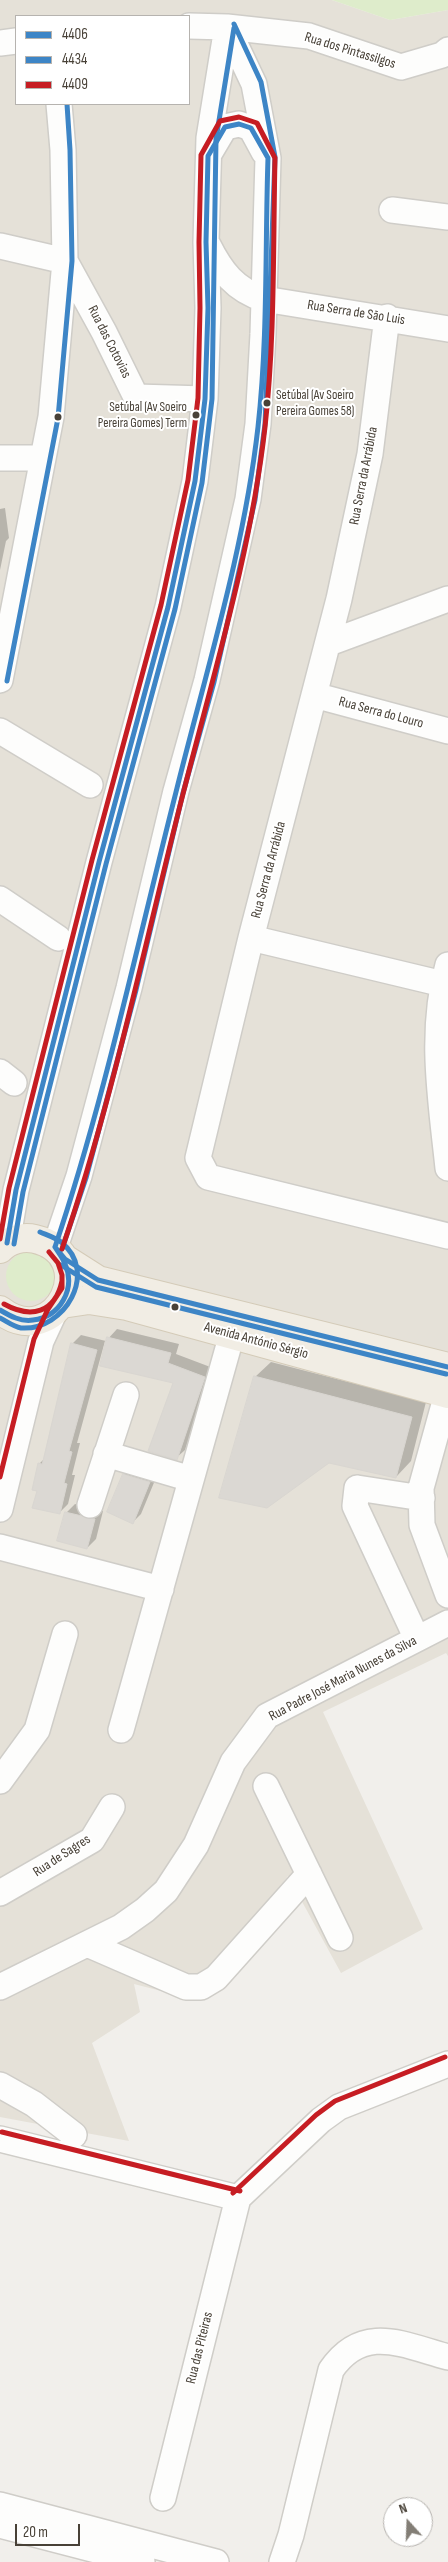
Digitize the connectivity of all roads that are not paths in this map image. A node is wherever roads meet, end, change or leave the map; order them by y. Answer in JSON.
{"nodes":[{"id":1,"x":190,"y":26,"type":"edge"},
{"id":2,"x":226,"y":27,"type":"junction"},
{"id":3,"x":15,"y":41,"type":"edge"},
{"id":4,"x":0,"y":42,"type":"edge"},
{"id":5,"x":448,"y":50,"type":"edge"},
{"id":6,"x":59,"y":105,"type":"edge"},
{"id":7,"x":208,"y":156,"type":"junction"},
{"id":8,"x":268,"y":158,"type":"junction"},
{"id":9,"x":392,"y":210,"type":"dead end"},
{"id":10,"x":448,"y":217,"type":"edge"},
{"id":11,"x":206,"y":242,"type":"junction"},
{"id":12,"x":0,"y":246,"type":"edge"},
{"id":13,"x":65,"y":261,"type":"junction"},
{"id":14,"x":264,"y":299,"type":"junction"},
{"id":15,"x":387,"y":317,"type":"junction"},
{"id":16,"x":448,"y":329,"type":"edge"},
{"id":17,"x":204,"y":399,"type":"junction"},
{"id":18,"x":0,"y":458,"type":"edge"},
{"id":19,"x":43,"y":458,"type":"junction"},
{"id":20,"x":448,"y":598,"type":"edge"},
{"id":21,"x":328,"y":643,"type":"junction"},
{"id":22,"x":0,"y":680,"type":"edge"},
{"id":23,"x":314,"y":695,"type":"junction"},
{"id":24,"x":0,"y":731,"type":"edge"},
{"id":25,"x":448,"y":731,"type":"edge"},
{"id":26,"x":90,"y":785,"type":"dead end"},
{"id":27,"x":0,"y":899,"type":"edge"},
{"id":28,"x":58,"y":938,"type":"dead end"},
{"id":29,"x":251,"y":938,"type":"junction"},
{"id":30,"x":445,"y":975,"type":"edge"},
{"id":31,"x":448,"y":1168,"type":"edge"},
{"id":32,"x":448,"y":1236,"type":"edge"},
{"id":33,"x":2,"y":1247,"type":"edge"},
{"id":34,"x":60,"y":1253,"type":"junction"},
{"id":35,"x":58,"y":1308,"type":"junction"},
{"id":36,"x":0,"y":1310,"type":"edge"},
{"id":37,"x":232,"y":1334,"type":"junction"},
{"id":38,"x":448,"y":1367,"type":"edge"},
{"id":39,"x":448,"y":1394,"type":"edge"},
{"id":40,"x":126,"y":1395,"type":"dead end"},
{"id":41,"x":106,"y":1454,"type":"junction"},
{"id":42,"x":192,"y":1479,"type":"junction"},
{"id":43,"x":422,"y":1498,"type":"junction"},
{"id":44,"x":90,"y":1505,"type":"dead end"},
{"id":45,"x":0,"y":1508,"type":"edge"},
{"id":46,"x":0,"y":1547,"type":"edge"},
{"id":47,"x":161,"y":1589,"type":"junction"},
{"id":48,"x":448,"y":1595,"type":"edge"},
{"id":49,"x":448,"y":1623,"type":"edge"},
{"id":50,"x":65,"y":1634,"type":"dead end"},
{"id":51,"x":417,"y":1639,"type":"junction"},
{"id":52,"x":121,"y":1730,"type":"dead end"},
{"id":53,"x":0,"y":1781,"type":"edge"},
{"id":54,"x":266,"y":1786,"type":"dead end"},
{"id":55,"x":112,"y":1807,"type":"dead end"},
{"id":56,"x":309,"y":1874,"type":"junction"},
{"id":57,"x":0,"y":1893,"type":"edge"},
{"id":58,"x":340,"y":1938,"type":"dead end"},
{"id":59,"x":87,"y":1944,"type":"junction"},
{"id":60,"x":0,"y":1987,"type":"edge"},
{"id":61,"x":448,"y":2064,"type":"edge"},
{"id":62,"x":0,"y":2085,"type":"edge"},
{"id":63,"x":74,"y":2135,"type":"dead end"},
{"id":64,"x":0,"y":2139,"type":"edge"},
{"id":65,"x":238,"y":2198,"type":"junction"},
{"id":66,"x":448,"y":2357,"type":"edge"},
{"id":67,"x":163,"y":2498,"type":"dead end"},
{"id":68,"x":0,"y":2505,"type":"edge"},
{"id":69,"x":0,"y":2524,"type":"edge"},
{"id":70,"x":142,"y":2562,"type":"edge"},
{"id":71,"x":216,"y":2562,"type":"edge"},
{"id":72,"x":282,"y":2562,"type":"edge"}],
"edges":[{"from":1,"to":2,"type":"street","name":"Rua dos Pintassilgos"},
{"from":2,"to":5,"type":"street","name":"Rua dos Pintassilgos"},
{"from":2,"to":7,"type":"street"},
{"from":2,"to":8,"type":"street"},
{"from":3,"to":4,"type":"street"},
{"from":6,"to":13,"type":"street"},
{"from":7,"to":8,"type":"street"},
{"from":7,"to":11,"type":"street"},
{"from":8,"to":14,"type":"street"},
{"from":9,"to":10,"type":"street"},
{"from":11,"to":14,"type":"street","name":"Rua Serra de São Luis"},
{"from":11,"to":17,"type":"street"},
{"from":12,"to":13,"type":"street"},
{"from":13,"to":17,"type":"street","name":"Rua das Cotovias"},
{"from":13,"to":19,"type":"street"},
{"from":14,"to":15,"type":"street","name":"Rua Serra de São Luis"},
{"from":14,"to":34,"type":"street"},
{"from":15,"to":16,"type":"street","name":"Rua Serra de São Luis"},
{"from":15,"to":21,"type":"street","name":"Rua Serra da Arrábida"},
{"from":17,"to":33,"type":"street"},
{"from":18,"to":19,"type":"street"},
{"from":19,"to":22,"type":"street"},
{"from":20,"to":21,"type":"street"},
{"from":21,"to":23,"type":"street","name":"Rua Serra da Arrábida"},
{"from":23,"to":25,"type":"street","name":"Rua Serra do Louro"},
{"from":23,"to":29,"type":"street","name":"Rua Serra da Arrábida"},
{"from":24,"to":26,"type":"street"},
{"from":27,"to":28,"type":"street"},
{"from":29,"to":30,"type":"street"},
{"from":29,"to":32,"type":"street","name":"Rua Serra da Arrábida"},
{"from":30,"to":31,"type":"street"},
{"from":33,"to":34,"type":"main road","name":"Avenida António Sérgio"},
{"from":34,"to":35,"type":"main road"},
{"from":34,"to":38,"type":"main road","name":"Avenida António Sérgio"},
{"from":35,"to":36,"type":"main road","name":"Avenida António Sérgio"},
{"from":35,"to":37,"type":"main road","name":"Avenida António Sérgio"},
{"from":35,"to":45,"type":"street"},
{"from":37,"to":39,"type":"main road","name":"Avenida António Sérgio"},
{"from":37,"to":42,"type":"street"},
{"from":39,"to":43,"type":"street"},
{"from":40,"to":41,"type":"street"},
{"from":41,"to":42,"type":"street"},
{"from":41,"to":44,"type":"street"},
{"from":42,"to":47,"type":"street"},
{"from":43,"to":48,"type":"street"},
{"from":43,"to":51,"type":"street"},
{"from":46,"to":47,"type":"street"},
{"from":47,"to":52,"type":"street"},
{"from":49,"to":51,"type":"street","name":"Rua Padre José Maria Nunes da Silva"},
{"from":50,"to":53,"type":"street"},
{"from":51,"to":59,"type":"street","name":"Rua Padre José Maria Nunes da Silva"},
{"from":54,"to":56,"type":"street"},
{"from":55,"to":57,"type":"street","name":"Rua de Sagres"},
{"from":56,"to":58,"type":"street"},
{"from":56,"to":59,"type":"street"},
{"from":59,"to":60,"type":"street","name":"Rua Padre José Maria Nunes da Silva"},
{"from":61,"to":65,"type":"street"},
{"from":62,"to":63,"type":"street"},
{"from":64,"to":65,"type":"street"},
{"from":65,"to":67,"type":"street","name":"Rua das Piteiras"},
{"from":66,"to":72,"type":"street"},
{"from":68,"to":71,"type":"street"},
{"from":69,"to":70,"type":"street"}]}
